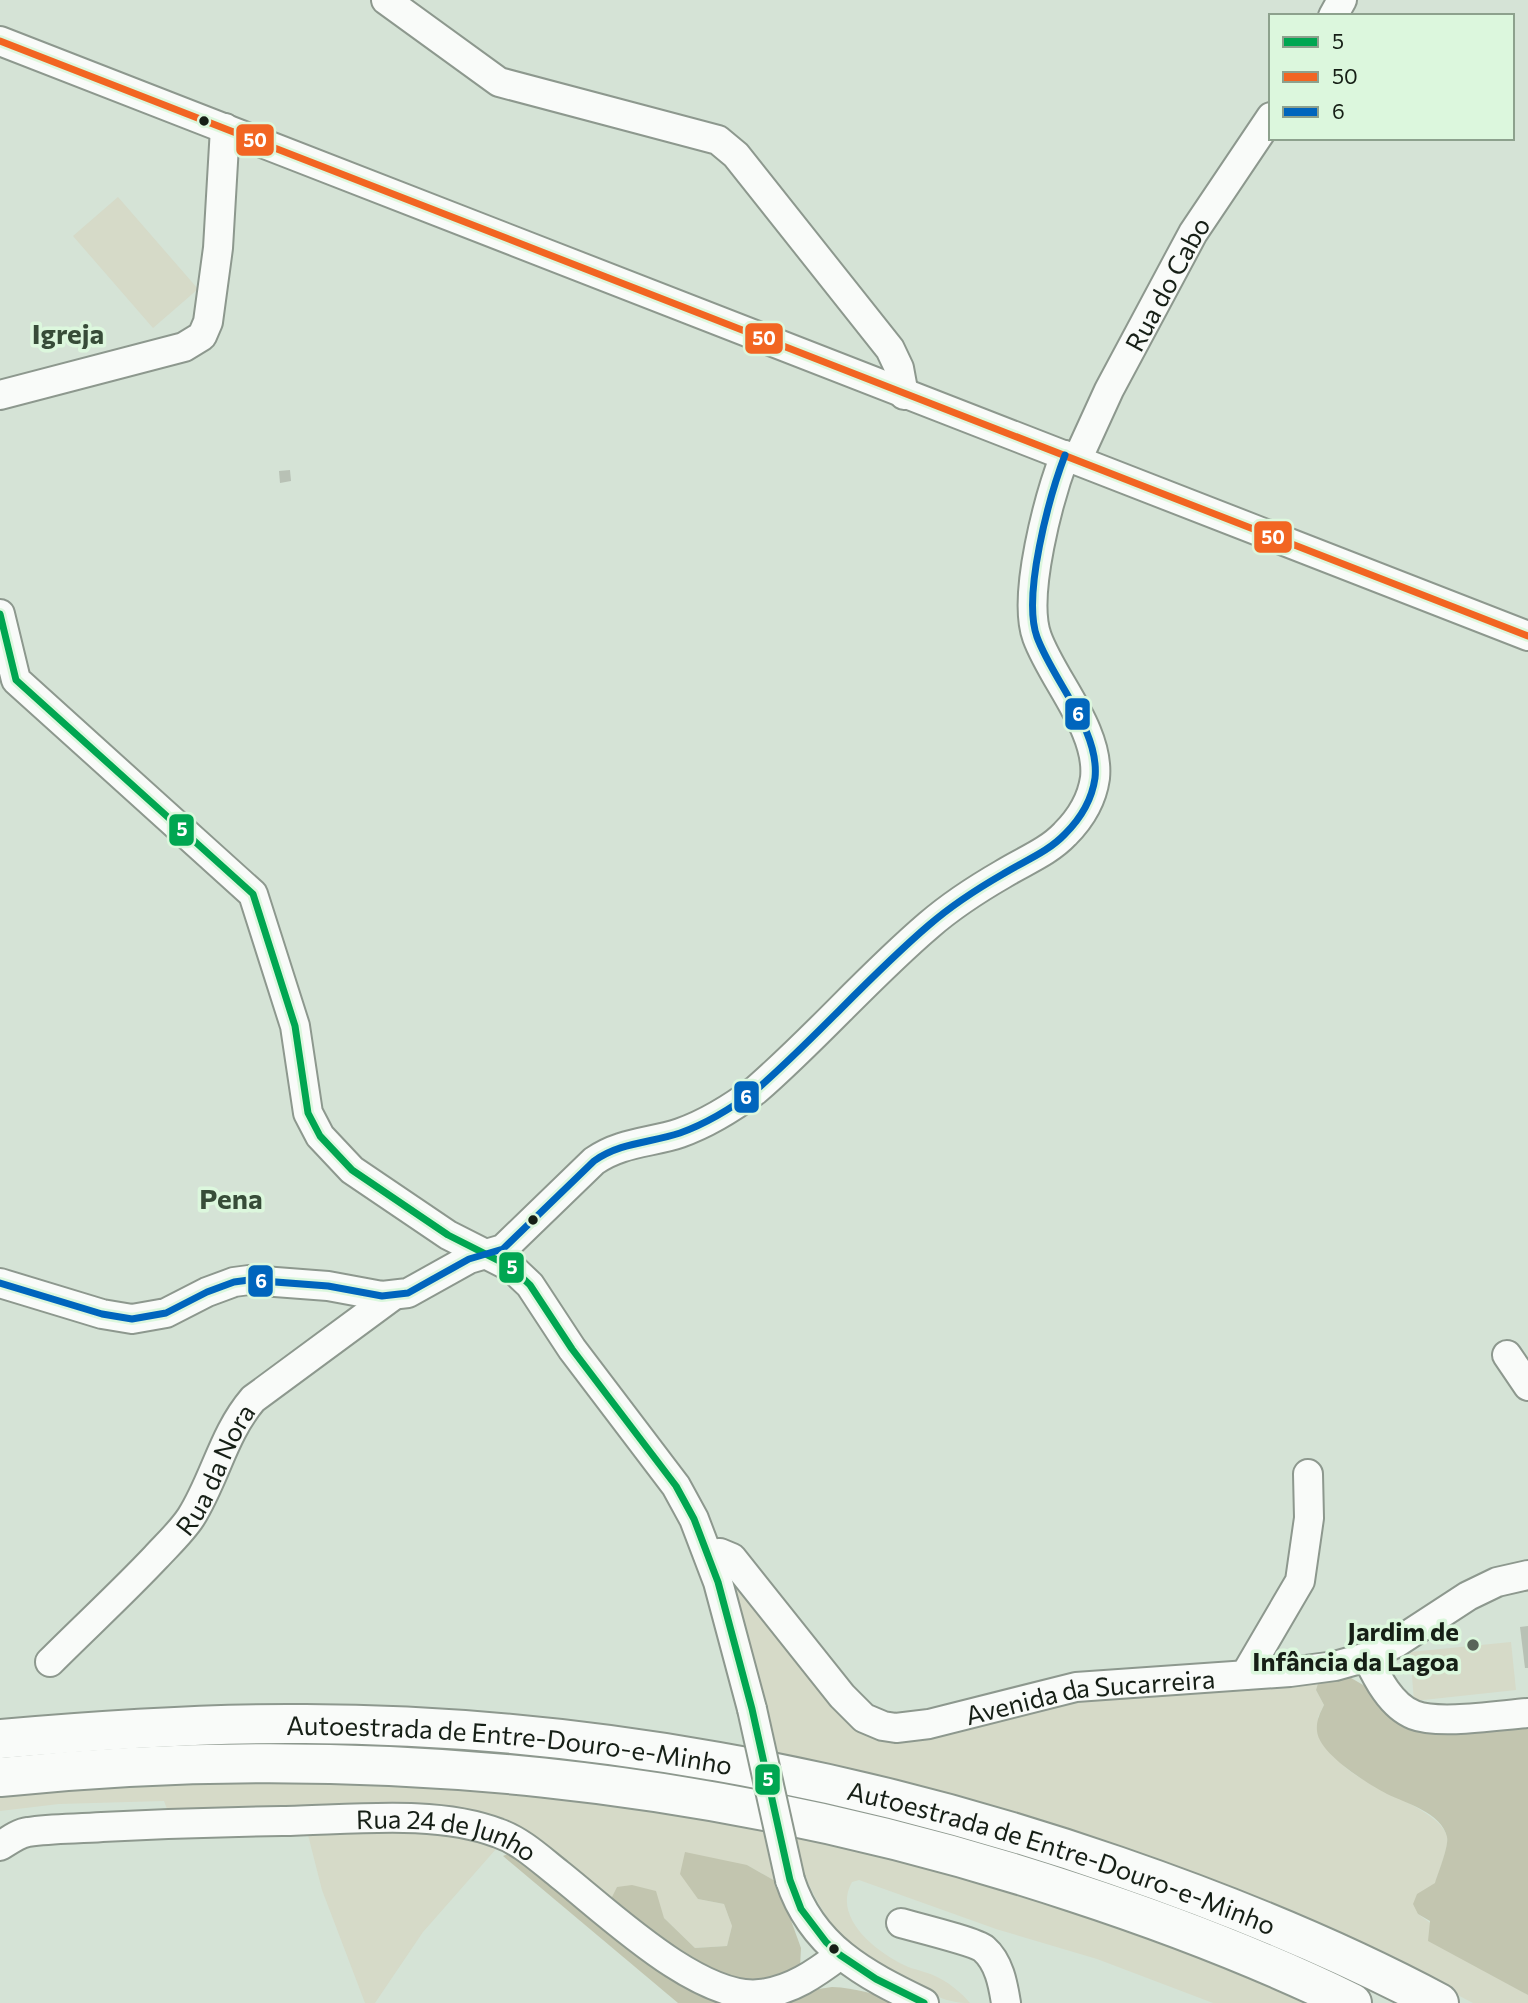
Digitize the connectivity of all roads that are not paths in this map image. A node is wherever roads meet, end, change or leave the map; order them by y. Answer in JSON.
{"nodes":[{"id":1,"x":386,"y":0,"type":"edge"},
{"id":2,"x":0,"y":41,"type":"edge"},
{"id":3,"x":1269,"y":120,"type":"edge"},
{"id":4,"x":225,"y":128,"type":"junction"},
{"id":5,"x":0,"y":395,"type":"edge"},
{"id":6,"x":904,"y":395,"type":"junction"},
{"id":7,"x":1071,"y":458,"type":"junction"},
{"id":8,"x":0,"y":614,"type":"edge"},
{"id":9,"x":1528,"y":636,"type":"edge"},
{"id":10,"x":488,"y":1255,"type":"junction"},
{"id":11,"x":0,"y":1283,"type":"edge"},
{"id":12,"x":394,"y":1295,"type":"junction"},
{"id":13,"x":1507,"y":1355,"type":"dead end"},
{"id":14,"x":1528,"y":1386,"type":"edge"},
{"id":15,"x":1307,"y":1474,"type":"dead end"},
{"id":16,"x":708,"y":1554,"type":"junction"},
{"id":17,"x":1528,"y":1575,"type":"edge"},
{"id":18,"x":1367,"y":1657,"type":"junction"},
{"id":19,"x":50,"y":1662,"type":"dead end"},
{"id":20,"x":1245,"y":1675,"type":"junction"},
{"id":21,"x":1528,"y":1713,"type":"edge"},
{"id":22,"x":0,"y":1739,"type":"edge"},
{"id":23,"x":0,"y":1777,"type":"edge"},
{"id":24,"x":0,"y":1846,"type":"edge"},
{"id":25,"x":901,"y":1923,"type":"dead end"},
{"id":26,"x":839,"y":1955,"type":"junction"},
{"id":27,"x":925,"y":2003,"type":"edge"},
{"id":28,"x":1006,"y":2003,"type":"edge"},
{"id":29,"x":1352,"y":2003,"type":"edge"},
{"id":30,"x":1439,"y":2003,"type":"edge"}],
"edges":[{"from":1,"to":6,"type":"street"},
{"from":2,"to":4,"type":"street"},
{"from":3,"to":7,"type":"street","name":"Rua do Cabo"},
{"from":4,"to":5,"type":"street"},
{"from":4,"to":6,"type":"street"},
{"from":6,"to":7,"type":"street"},
{"from":7,"to":9,"type":"street"},
{"from":7,"to":10,"type":"street","name":"Rua do Cabo"},
{"from":8,"to":10,"type":"street"},
{"from":10,"to":12,"type":"street","name":"Rua do Cabo"},
{"from":10,"to":16,"type":"street"},
{"from":11,"to":12,"type":"street"},
{"from":12,"to":19,"type":"street","name":"Rua da Nora"},
{"from":13,"to":14,"type":"street"},
{"from":15,"to":20,"type":"street"},
{"from":16,"to":20,"type":"street","name":"Avenida da Sucarreira"},
{"from":16,"to":26,"type":"street","bridge":true},
{"from":17,"to":18,"type":"street","name":"Avenida da Sucarreira"},
{"from":18,"to":20,"type":"street","name":"Avenida da Sucarreira"},
{"from":18,"to":21,"type":"street"},
{"from":22,"to":30,"type":"highway","name":"Autoestrada de Entre-Douro-e-Minho"},
{"from":23,"to":29,"type":"highway","name":"Autoestrada de Entre-Douro-e-Minho"},
{"from":24,"to":26,"type":"street","name":"Rua 24 de Junho"},
{"from":25,"to":28,"type":"street"},
{"from":26,"to":27,"type":"street"}]}
